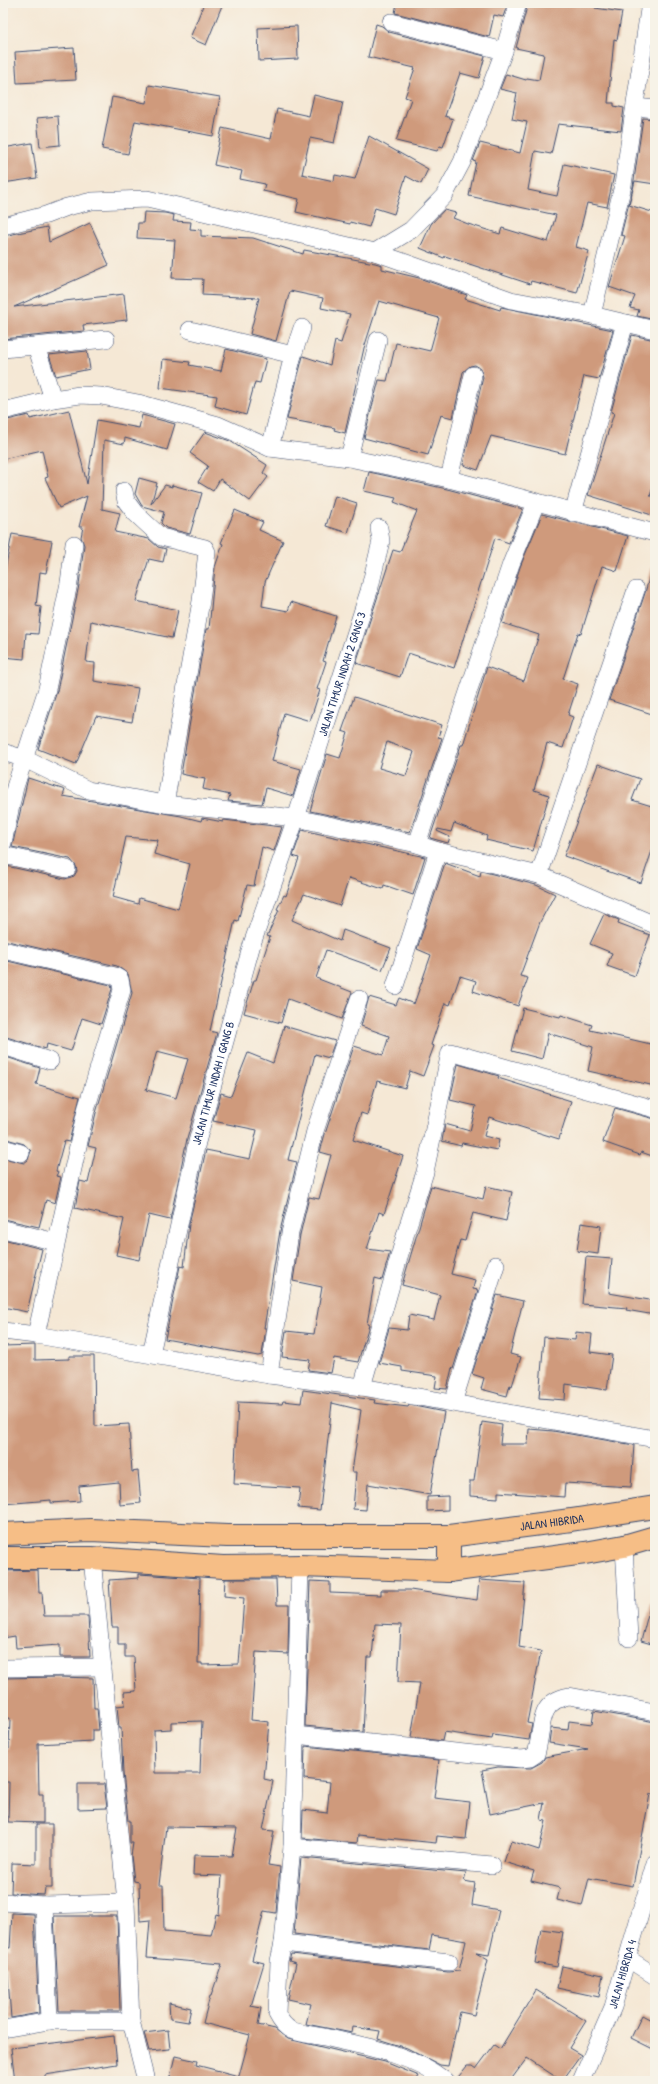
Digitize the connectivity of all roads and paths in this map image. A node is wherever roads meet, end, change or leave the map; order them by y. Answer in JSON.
{"nodes":[{"id":1,"x":518,"y":3,"type":"edge"},
{"id":2,"x":650,"y":3,"type":"edge"},
{"id":3,"x":391,"y":22,"type":"dead end"},
{"id":4,"x":504,"y":51,"type":"junction"},
{"id":5,"x":636,"y":107,"type":"junction"},
{"id":6,"x":655,"y":109,"type":"edge"},
{"id":7,"x":3,"y":226,"type":"edge"},
{"id":8,"x":375,"y":252,"type":"junction"},
{"id":9,"x":592,"y":314,"type":"junction"},
{"id":10,"x":625,"y":323,"type":"junction"},
{"id":11,"x":302,"y":328,"type":"dead end"},
{"id":12,"x":190,"y":330,"type":"dead end"},
{"id":13,"x":655,"y":330,"type":"edge"},
{"id":14,"x":106,"y":339,"type":"dead end"},
{"id":15,"x":378,"y":340,"type":"dead end"},
{"id":16,"x":36,"y":346,"type":"junction"},
{"id":17,"x":3,"y":349,"type":"edge"},
{"id":18,"x":293,"y":355,"type":"junction"},
{"id":19,"x":473,"y":375,"type":"dead end"},
{"id":20,"x":53,"y":399,"type":"junction"},
{"id":21,"x":3,"y":411,"type":"edge"},
{"id":22,"x":270,"y":448,"type":"junction"},
{"id":23,"x":348,"y":458,"type":"junction"},
{"id":24,"x":449,"y":479,"type":"junction"},
{"id":25,"x":124,"y":490,"type":"dead end"},
{"id":26,"x":536,"y":503,"type":"junction"},
{"id":27,"x":573,"y":513,"type":"junction"},
{"id":28,"x":379,"y":528,"type":"dead end"},
{"id":29,"x":655,"y":533,"type":"edge"},
{"id":30,"x":74,"y":544,"type":"dead end"},
{"id":31,"x":636,"y":590,"type":"dead end"},
{"id":32,"x":3,"y":752,"type":"edge"},
{"id":33,"x":25,"y":759,"type":"junction"},
{"id":34,"x":165,"y":804,"type":"junction"},
{"id":35,"x":296,"y":818,"type":"junction"},
{"id":36,"x":3,"y":843,"type":"edge"},
{"id":37,"x":417,"y":844,"type":"junction"},
{"id":38,"x":438,"y":851,"type":"junction"},
{"id":39,"x":3,"y":855,"type":"edge"},
{"id":40,"x":67,"y":869,"type":"dead end"},
{"id":41,"x":539,"y":875,"type":"junction"},
{"id":42,"x":655,"y":925,"type":"edge"},
{"id":43,"x":3,"y":950,"type":"edge"},
{"id":44,"x":395,"y":986,"type":"dead end"},
{"id":45,"x":359,"y":999,"type":"dead end"},
{"id":46,"x":3,"y":1046,"type":"edge"},
{"id":47,"x":50,"y":1061,"type":"dead end"},
{"id":48,"x":655,"y":1109,"type":"edge"},
{"id":49,"x":3,"y":1148,"type":"edge"},
{"id":50,"x":21,"y":1153,"type":"dead end"},
{"id":51,"x":3,"y":1229,"type":"edge"},
{"id":52,"x":56,"y":1242,"type":"junction"},
{"id":53,"x":496,"y":1265,"type":"dead end"},
{"id":54,"x":3,"y":1331,"type":"edge"},
{"id":55,"x":36,"y":1334,"type":"junction"},
{"id":56,"x":151,"y":1354,"type":"junction"},
{"id":57,"x":269,"y":1375,"type":"junction"},
{"id":58,"x":362,"y":1387,"type":"junction"},
{"id":59,"x":453,"y":1403,"type":"junction"},
{"id":60,"x":655,"y":1438,"type":"edge"},
{"id":61,"x":655,"y":1507,"type":"edge"},
{"id":62,"x":3,"y":1534,"type":"edge"},
{"id":63,"x":449,"y":1536,"type":"junction"},
{"id":64,"x":655,"y":1537,"type":"edge"},
{"id":65,"x":624,"y":1546,"type":"junction"},
{"id":66,"x":3,"y":1558,"type":"edge"},
{"id":67,"x":92,"y":1558,"type":"junction"},
{"id":68,"x":300,"y":1566,"type":"junction"},
{"id":69,"x":449,"y":1571,"type":"junction"},
{"id":70,"x":629,"y":1638,"type":"dead end"},
{"id":71,"x":3,"y":1668,"type":"edge"},
{"id":72,"x":103,"y":1668,"type":"junction"},
{"id":73,"x":655,"y":1712,"type":"edge"},
{"id":74,"x":295,"y":1735,"type":"junction"},
{"id":75,"x":292,"y":1847,"type":"junction"},
{"id":76,"x":655,"y":1863,"type":"edge"},
{"id":77,"x":492,"y":1865,"type":"dead end"},
{"id":78,"x":3,"y":1902,"type":"edge"},
{"id":79,"x":126,"y":1903,"type":"junction"},
{"id":80,"x":44,"y":1905,"type":"junction"},
{"id":81,"x":283,"y":1943,"type":"junction"},
{"id":82,"x":627,"y":1958,"type":"junction"},
{"id":83,"x":449,"y":1962,"type":"dead end"},
{"id":84,"x":655,"y":1976,"type":"edge"},
{"id":85,"x":50,"y":2021,"type":"junction"},
{"id":86,"x":131,"y":2021,"type":"junction"},
{"id":87,"x":3,"y":2030,"type":"edge"},
{"id":88,"x":146,"y":2081,"type":"edge"},
{"id":89,"x":445,"y":2081,"type":"edge"},
{"id":90,"x":581,"y":2081,"type":"edge"}],
"edges":[{"from":1,"to":4,"type":"street"},
{"from":2,"to":5,"type":"street"},
{"from":3,"to":4,"type":"street"},
{"from":4,"to":8,"type":"street"},
{"from":5,"to":6,"type":"street"},
{"from":5,"to":9,"type":"street"},
{"from":7,"to":8,"type":"street"},
{"from":8,"to":9,"type":"street"},
{"from":9,"to":10,"type":"street"},
{"from":10,"to":13,"type":"street"},
{"from":10,"to":27,"type":"street"},
{"from":11,"to":18,"type":"street"},
{"from":12,"to":18,"type":"street"},
{"from":14,"to":16,"type":"street"},
{"from":15,"to":23,"type":"street"},
{"from":16,"to":17,"type":"street"},
{"from":16,"to":20,"type":"street"},
{"from":18,"to":22,"type":"street"},
{"from":19,"to":24,"type":"street"},
{"from":20,"to":21,"type":"street"},
{"from":20,"to":22,"type":"street"},
{"from":22,"to":23,"type":"street"},
{"from":23,"to":24,"type":"street"},
{"from":24,"to":26,"type":"street"},
{"from":25,"to":34,"type":"street"},
{"from":26,"to":27,"type":"street"},
{"from":26,"to":37,"type":"street"},
{"from":27,"to":29,"type":"street"},
{"from":28,"to":35,"type":"street","name":"JALAN TIMUR INDAH 2 GANG 3"},
{"from":30,"to":33,"type":"street"},
{"from":31,"to":41,"type":"street"},
{"from":32,"to":33,"type":"street"},
{"from":33,"to":34,"type":"street"},
{"from":33,"to":36,"type":"street"},
{"from":34,"to":35,"type":"street"},
{"from":35,"to":37,"type":"street"},
{"from":35,"to":56,"type":"street","name":"JALAN TIMUR INDAH I GANG B"},
{"from":37,"to":38,"type":"street"},
{"from":38,"to":41,"type":"street"},
{"from":38,"to":44,"type":"street"},
{"from":39,"to":40,"type":"street"},
{"from":41,"to":42,"type":"street"},
{"from":43,"to":52,"type":"street"},
{"from":45,"to":57,"type":"street"},
{"from":46,"to":47,"type":"street"},
{"from":48,"to":58,"type":"street"},
{"from":49,"to":50,"type":"street"},
{"from":51,"to":52,"type":"street"},
{"from":52,"to":55,"type":"street"},
{"from":53,"to":59,"type":"street"},
{"from":54,"to":55,"type":"street"},
{"from":55,"to":56,"type":"street"},
{"from":56,"to":57,"type":"street"},
{"from":57,"to":58,"type":"street"},
{"from":58,"to":59,"type":"street"},
{"from":59,"to":60,"type":"street"},
{"from":61,"to":63,"type":"main road","name":"JALAN HIBRIDA"},
{"from":62,"to":63,"type":"main road","name":"JALAN HIBRIDA"},
{"from":63,"to":69,"type":"main road"},
{"from":64,"to":65,"type":"main road"},
{"from":65,"to":69,"type":"main road"},
{"from":65,"to":70,"type":"street"},
{"from":66,"to":67,"type":"main road"},
{"from":67,"to":68,"type":"main road"},
{"from":67,"to":72,"type":"street"},
{"from":68,"to":69,"type":"main road"},
{"from":68,"to":74,"type":"street"},
{"from":71,"to":72,"type":"street"},
{"from":72,"to":79,"type":"street"},
{"from":73,"to":74,"type":"street"},
{"from":74,"to":75,"type":"street"},
{"from":75,"to":77,"type":"street"},
{"from":75,"to":81,"type":"street"},
{"from":76,"to":82,"type":"street","name":"JALAN HIBRIDA 4"},
{"from":78,"to":80,"type":"street"},
{"from":79,"to":80,"type":"street"},
{"from":79,"to":86,"type":"street"},
{"from":80,"to":85,"type":"street"},
{"from":81,"to":83,"type":"street"},
{"from":81,"to":89,"type":"street"},
{"from":82,"to":84,"type":"street"},
{"from":82,"to":90,"type":"street","name":"JALAN HIBRIDA 4"},
{"from":85,"to":86,"type":"street"},
{"from":85,"to":87,"type":"street"},
{"from":86,"to":88,"type":"street"}]}
